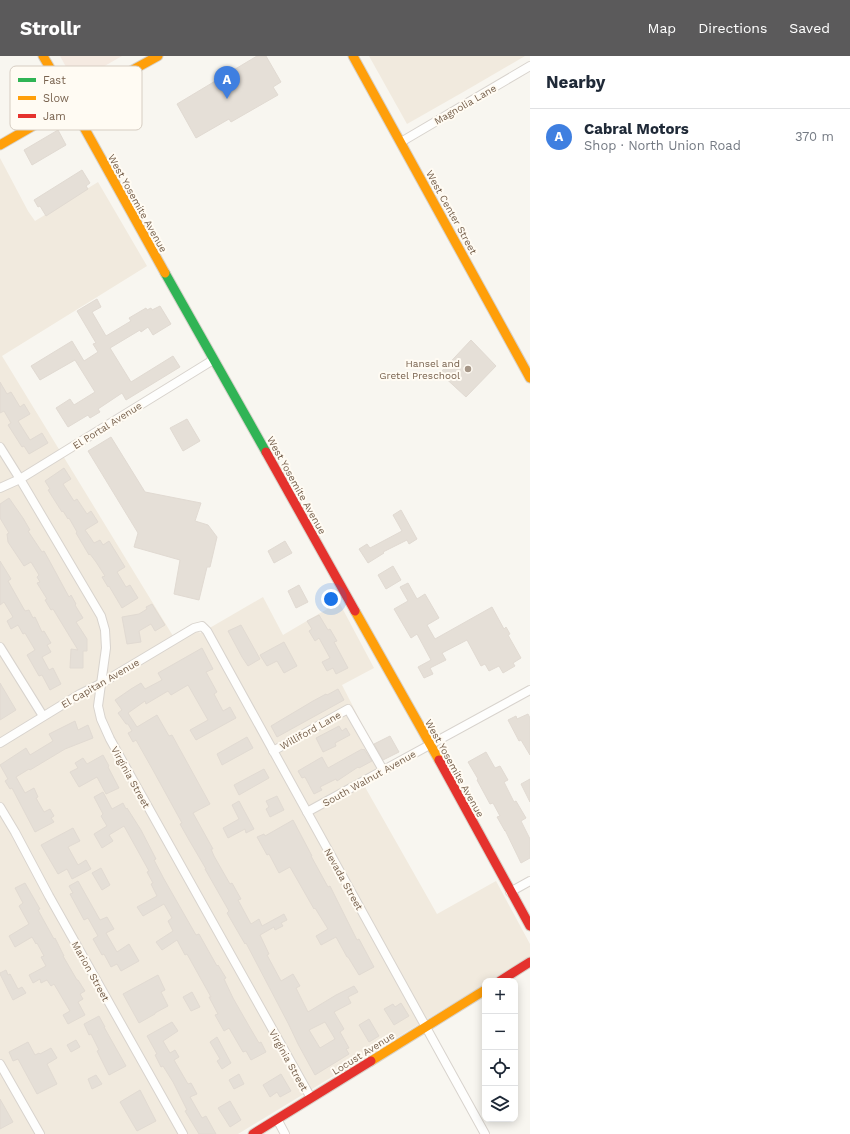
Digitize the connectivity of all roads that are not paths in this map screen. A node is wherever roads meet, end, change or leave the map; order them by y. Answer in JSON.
{"nodes":[{"id":1,"x":43,"y":56,"type":"edge"},
{"id":2,"x":158,"y":56,"type":"edge"},
{"id":3,"x":353,"y":56,"type":"edge"},
{"id":4,"x":49,"y":66,"type":"edge"},
{"id":5,"x":140,"y":66,"type":"edge"},
{"id":6,"x":530,"y":66,"type":"edge"},
{"id":7,"x":26,"y":130,"type":"edge"},
{"id":8,"x":85,"y":130,"type":"edge"},
{"id":9,"x":401,"y":142,"type":"junction"},
{"id":10,"x":0,"y":145,"type":"edge"},
{"id":11,"x":214,"y":360,"type":"junction"},
{"id":12,"x":530,"y":378,"type":"edge"},
{"id":13,"x":0,"y":447,"type":"edge"},
{"id":14,"x":20,"y":479,"type":"junction"},
{"id":15,"x":0,"y":488,"type":"edge"},
{"id":16,"x":202,"y":626,"type":"joint"},
{"id":17,"x":0,"y":647,"type":"edge"},
{"id":18,"x":102,"y":683,"type":"junction"},
{"id":19,"x":530,"y":690,"type":"edge"},
{"id":20,"x":43,"y":716,"type":"junction"},
{"id":21,"x":0,"y":742,"type":"edge"},
{"id":22,"x":430,"y":744,"type":"junction"},
{"id":23,"x":273,"y":751,"type":"junction"},
{"id":24,"x":383,"y":770,"type":"junction"},
{"id":25,"x":0,"y":807,"type":"edge"},
{"id":26,"x":307,"y":812,"type":"junction"},
{"id":27,"x":530,"y":880,"type":"edge"},
{"id":28,"x":510,"y":892,"type":"junction"},
{"id":29,"x":530,"y":926,"type":"edge"},
{"id":30,"x":530,"y":962,"type":"edge"},
{"id":31,"x":505,"y":978,"type":"edge"},
{"id":32,"x":482,"y":992,"type":"edge"},
{"id":33,"x":425,"y":1027,"type":"junction"},
{"id":34,"x":0,"y":1064,"type":"edge"},
{"id":35,"x":311,"y":1098,"type":"junction"},
{"id":36,"x":276,"y":1119,"type":"junction"},
{"id":37,"x":40,"y":1134,"type":"edge"},
{"id":38,"x":182,"y":1134,"type":"edge"},
{"id":39,"x":253,"y":1134,"type":"edge"},
{"id":40,"x":285,"y":1134,"type":"edge"},
{"id":41,"x":485,"y":1134,"type":"edge"}],
"edges":[{"from":1,"to":4,"type":"main road","name":"West Yosemite Avenue"},
{"from":2,"to":5,"type":"main road"},
{"from":3,"to":9,"type":"main road","name":"West Center Street"},
{"from":6,"to":9,"type":"street","name":"Magnolia Lane"},
{"from":7,"to":10,"type":"main road"},
{"from":8,"to":11,"type":"main road","name":"West Yosemite Avenue"},
{"from":9,"to":12,"type":"main road","name":"West Center Street"},
{"from":11,"to":14,"type":"street","name":"El Portal Avenue"},
{"from":11,"to":22,"type":"main road","name":"West Yosemite Avenue"},
{"from":13,"to":14,"type":"street","name":"Virginia Street"},
{"from":14,"to":15,"type":"street","name":"El Portal Avenue"},
{"from":14,"to":18,"type":"street","name":"Virginia Street"},
{"from":16,"to":18,"type":"street","name":"El Capitan Avenue"},
{"from":16,"to":23,"type":"street","name":"Nevada Street"},
{"from":17,"to":20,"type":"street"},
{"from":18,"to":20,"type":"street","name":"El Capitan Avenue"},
{"from":18,"to":35,"type":"street","name":"Virginia Street"},
{"from":19,"to":22,"type":"street","name":"South Walnut Avenue"},
{"from":20,"to":21,"type":"street","name":"El Capitan Avenue"},
{"from":22,"to":24,"type":"street","name":"South Walnut Avenue"},
{"from":22,"to":28,"type":"main road","name":"West Yosemite Avenue"},
{"from":23,"to":24,"type":"street","name":"Williford Lane"},
{"from":23,"to":26,"type":"street","name":"Nevada Street"},
{"from":24,"to":26,"type":"street","name":"South Walnut Avenue"},
{"from":25,"to":38,"type":"street","name":"Marion Street"},
{"from":26,"to":33,"type":"street","name":"Nevada Street"},
{"from":27,"to":28,"type":"street"},
{"from":28,"to":29,"type":"main road","name":"West Yosemite Avenue"},
{"from":30,"to":31,"type":"main road"},
{"from":32,"to":33,"type":"main road","name":"Locust Avenue"},
{"from":33,"to":35,"type":"main road","name":"Locust Avenue"},
{"from":33,"to":41,"type":"street","name":"Nevada Street"},
{"from":34,"to":37,"type":"street"},
{"from":35,"to":36,"type":"main road","name":"Locust Avenue"},
{"from":36,"to":39,"type":"main road","name":"Locust Avenue"},
{"from":36,"to":40,"type":"street"}]}
